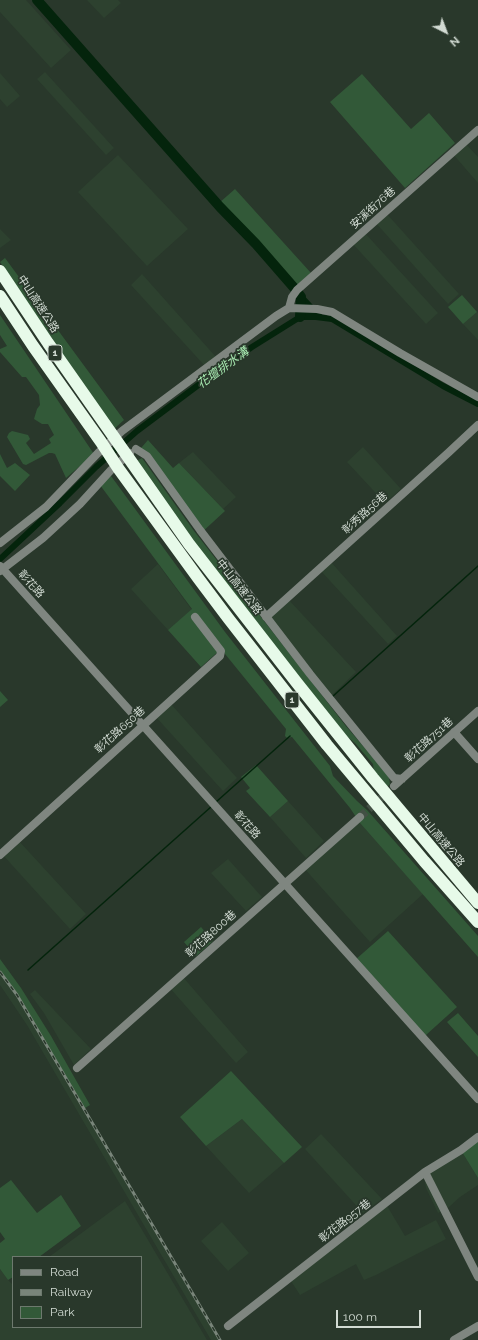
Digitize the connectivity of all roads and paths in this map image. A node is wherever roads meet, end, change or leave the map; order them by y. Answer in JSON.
{"nodes":[{"id":1,"x":478,"y":130,"type":"edge"},
{"id":2,"x":0,"y":270,"type":"edge"},
{"id":3,"x":0,"y":296,"type":"edge"},
{"id":4,"x":289,"y":308,"type":"junction"},
{"id":5,"x":478,"y":397,"type":"edge"},
{"id":6,"x":478,"y":425,"type":"edge"},
{"id":7,"x":133,"y":452,"type":"junction"},
{"id":8,"x":0,"y":543,"type":"edge"},
{"id":9,"x":1,"y":568,"type":"edge"},
{"id":10,"x":195,"y":617,"type":"dead end"},
{"id":11,"x":266,"y":617,"type":"junction"},
{"id":12,"x":478,"y":710,"type":"edge"},
{"id":13,"x":143,"y":725,"type":"junction"},
{"id":14,"x":454,"y":732,"type":"junction"},
{"id":15,"x":478,"y":759,"type":"edge"},
{"id":16,"x":402,"y":779,"type":"junction"},
{"id":17,"x":394,"y":786,"type":"tunnel mouth"},
{"id":18,"x":360,"y":817,"type":"tunnel mouth"},
{"id":19,"x":0,"y":854,"type":"edge"},
{"id":20,"x":284,"y":883,"type":"junction"},
{"id":21,"x":478,"y":904,"type":"edge"},
{"id":22,"x":478,"y":922,"type":"edge"},
{"id":23,"x":77,"y":1068,"type":"dead end"},
{"id":24,"x":478,"y":1099,"type":"edge"},
{"id":25,"x":478,"y":1137,"type":"edge"},
{"id":26,"x":425,"y":1172,"type":"junction"},
{"id":27,"x":478,"y":1277,"type":"edge"},
{"id":28,"x":228,"y":1326,"type":"dead end"},
{"id":29,"x":478,"y":1326,"type":"edge"},
{"id":30,"x":454,"y":1340,"type":"edge"}],
"edges":[{"from":1,"to":4,"type":"street","name":"安溪街76巷"},
{"from":2,"to":7,"type":"highway","name":"中山高速公路","number":"1"},
{"from":3,"to":22,"type":"highway","number":"1"},
{"from":4,"to":5,"type":"street"},
{"from":4,"to":8,"type":"street"},
{"from":6,"to":11,"type":"street","name":"彰秀路56巷"},
{"from":7,"to":9,"type":"street"},
{"from":7,"to":11,"type":"street"},
{"from":7,"to":21,"type":"highway","name":"中山高速公路","number":"1"},
{"from":9,"to":13,"type":"street","name":"彰花路"},
{"from":10,"to":13,"type":"street","name":"彰花路650巷"},
{"from":11,"to":16,"type":"street"},
{"from":12,"to":14,"type":"street","name":"彰花路751巷"},
{"from":13,"to":19,"type":"street","name":"彰花路650巷"},
{"from":13,"to":20,"type":"street","name":"彰花路"},
{"from":14,"to":15,"type":"street"},
{"from":14,"to":16,"type":"street","name":"彰花路751巷"},
{"from":16,"to":17,"type":"street","name":"彰花路751巷"},
{"from":18,"to":20,"type":"street","name":"彰花路800巷"},
{"from":20,"to":23,"type":"street","name":"彰花路800巷"},
{"from":20,"to":24,"type":"street","name":"彰花路"},
{"from":25,"to":26,"type":"street","name":"彰花路957巷"},
{"from":26,"to":27,"type":"street"},
{"from":26,"to":28,"type":"street","name":"彰花路957巷"},
{"from":29,"to":30,"type":"street"}]}
